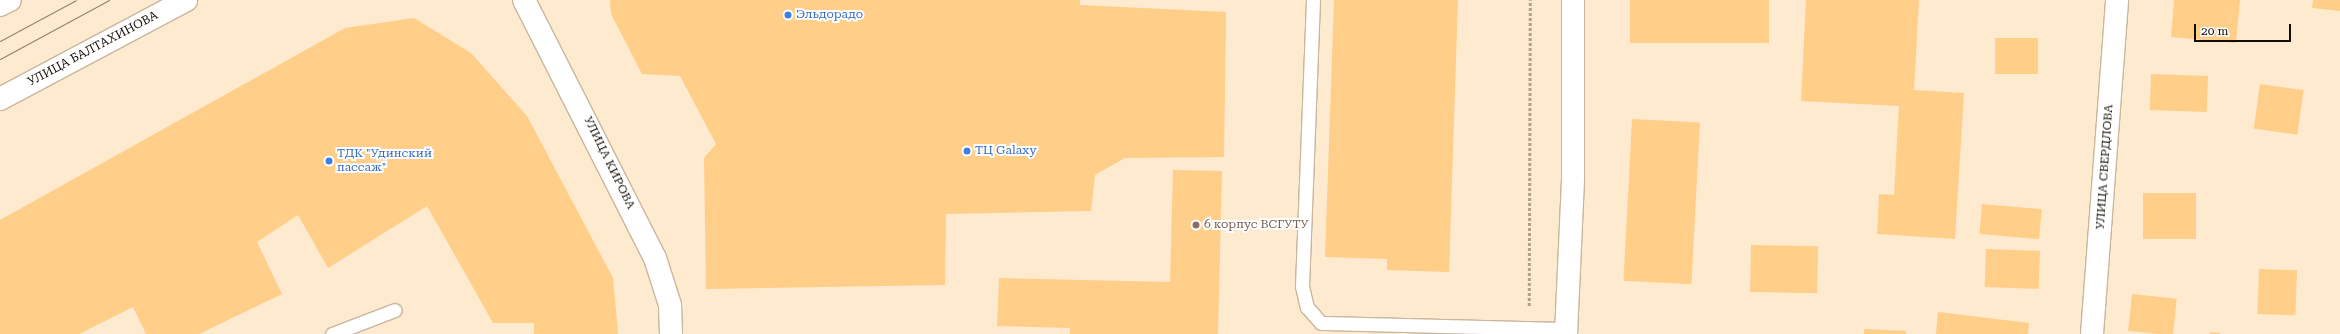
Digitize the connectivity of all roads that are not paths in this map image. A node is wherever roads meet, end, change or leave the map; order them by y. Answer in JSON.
{"nodes":[{"id":1,"x":10,"y":0,"type":"edge"},
{"id":2,"x":186,"y":0,"type":"edge"},
{"id":3,"x":524,"y":0,"type":"edge"},
{"id":4,"x":1313,"y":0,"type":"edge"},
{"id":5,"x":1573,"y":0,"type":"edge"},
{"id":6,"x":2117,"y":0,"type":"edge"},
{"id":7,"x":0,"y":6,"type":"edge"},
{"id":8,"x":0,"y":99,"type":"edge"},
{"id":9,"x":395,"y":310,"type":"dead end"},
{"id":10,"x":1566,"y":332,"type":"edge"},
{"id":11,"x":332,"y":334,"type":"edge"},
{"id":12,"x":671,"y":334,"type":"edge"},
{"id":13,"x":2092,"y":334,"type":"edge"}],
"edges":[{"from":1,"to":7,"type":"street"},
{"from":2,"to":8,"type":"street","name":"УЛИЦА БАЛТАХИНОВА"},
{"from":3,"to":12,"type":"street","name":"УЛИЦА КИРОВА"},
{"from":4,"to":10,"type":"lane"},
{"from":5,"to":10,"type":"street"},
{"from":6,"to":13,"type":"street","name":"УЛИЦА СВЕРДЛОВА"},
{"from":9,"to":11,"type":"lane"}]}
